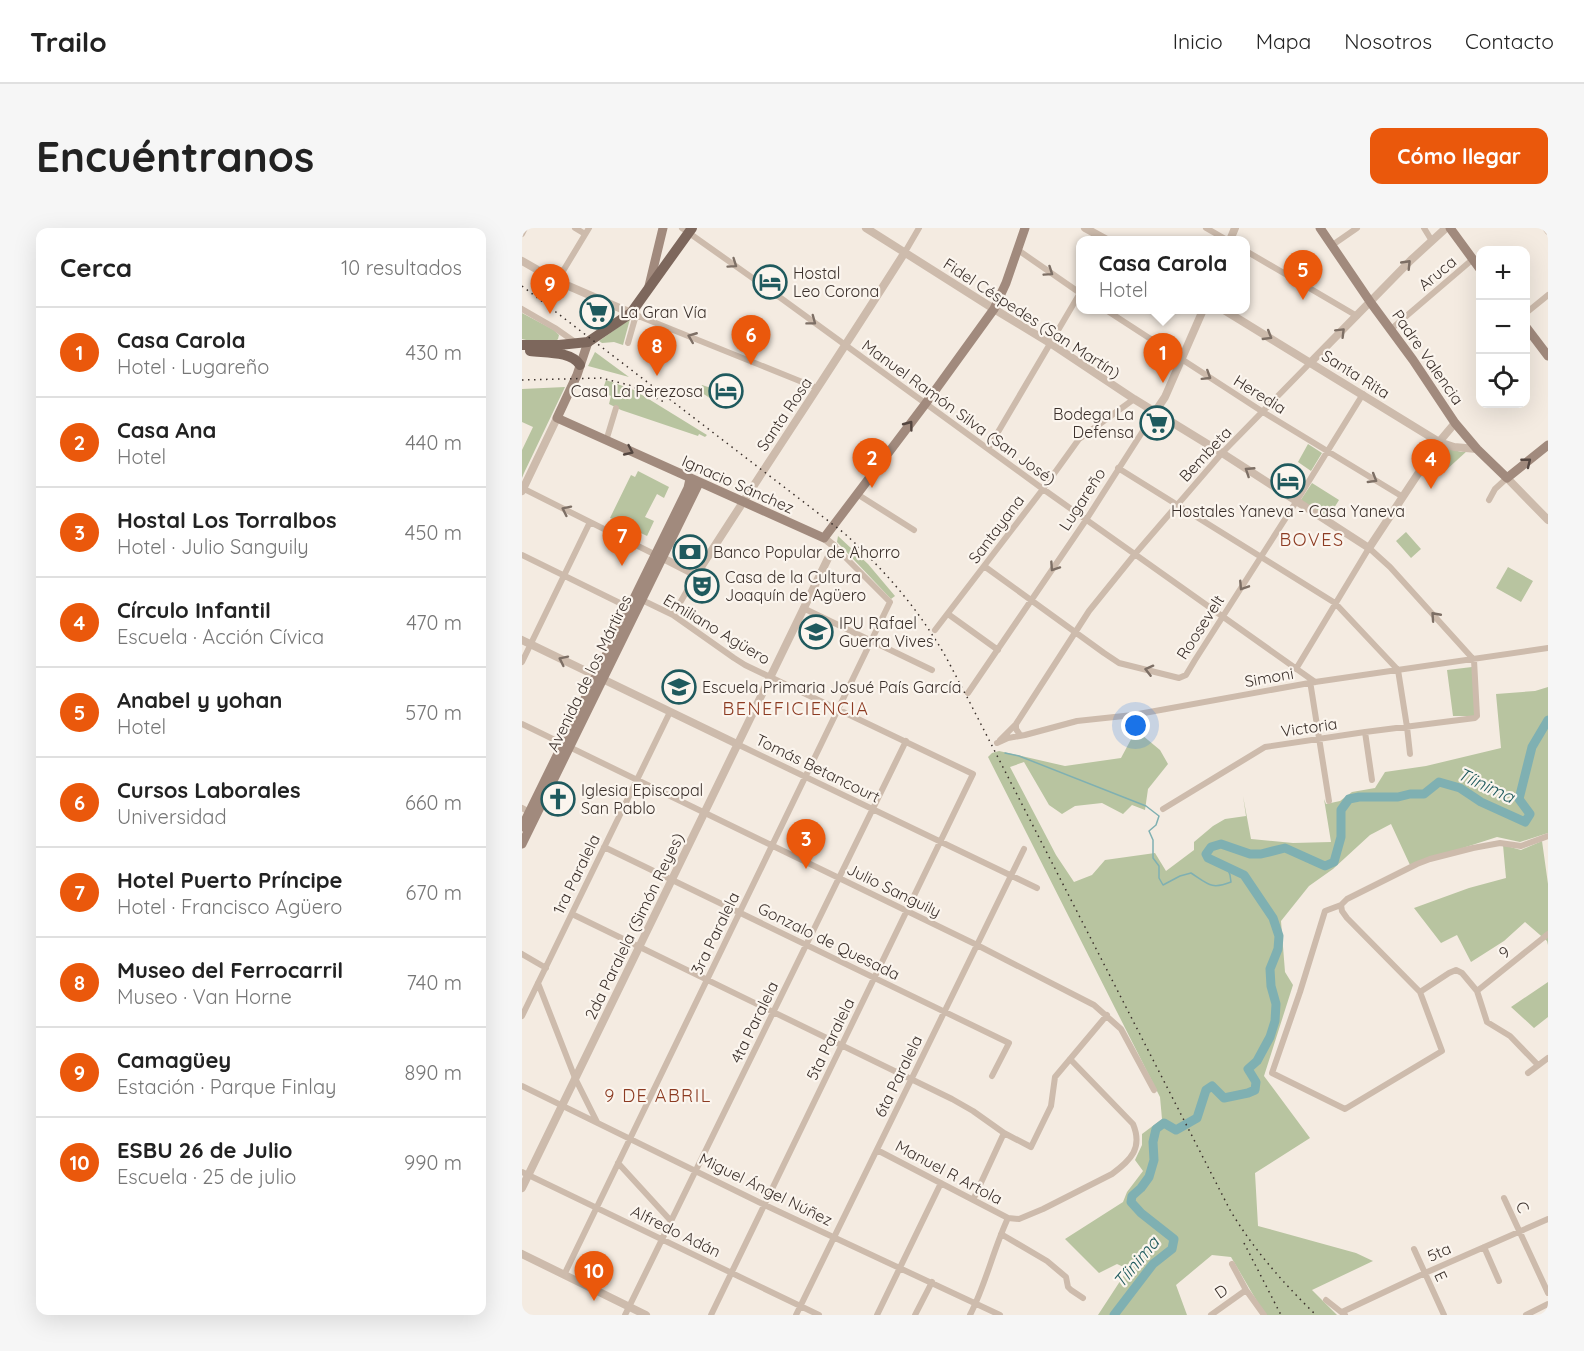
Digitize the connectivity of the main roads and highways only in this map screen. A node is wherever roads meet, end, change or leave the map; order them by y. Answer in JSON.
{"nodes":[{"id":1,"x":663,"y":228,"type":"edge"},
{"id":2,"x":1025,"y":228,"type":"edge"},
{"id":3,"x":1320,"y":228,"type":"edge"},
{"id":4,"x":1448,"y":228,"type":"edge"},
{"id":5,"x":688,"y":230,"type":"edge"},
{"id":6,"x":1476,"y":263,"type":"edge"},
{"id":7,"x":649,"y":286,"type":"junction"},
{"id":8,"x":1530,"y":332,"type":"edge"},
{"id":9,"x":583,"y":343,"type":"junction"},
{"id":10,"x":522,"y":345,"type":"edge"},
{"id":11,"x":522,"y":350,"type":"edge"},
{"id":12,"x":1548,"y":356,"type":"edge"},
{"id":13,"x":580,"y":365,"type":"junction"},
{"id":14,"x":1548,"y":445,"type":"edge"},
{"id":15,"x":693,"y":485,"type":"junction"},
{"id":16,"x":659,"y":556,"type":"junction"},
{"id":17,"x":634,"y":610,"type":"junction"},
{"id":18,"x":529,"y":812,"type":"edge"},
{"id":19,"x":522,"y":827,"type":"edge"},
{"id":20,"x":522,"y":844,"type":"edge"}],
"edges":[{"from":1,"to":7,"type":"main road"},
{"from":15,"to":2,"type":"main road","name":"Ignacio Sánchez","one_way":true},
{"from":3,"to":14,"type":"main road","name":"Padre Valencia","one_way":true},
{"from":4,"to":6,"type":"main road"},
{"from":5,"to":7,"type":"main road"},
{"from":7,"to":9,"type":"main road"},
{"from":8,"to":12,"type":"main road"},
{"from":9,"to":10,"type":"main road"},
{"from":9,"to":13,"type":"main road"},
{"from":11,"to":13,"type":"main road"},
{"from":13,"to":15,"type":"main road","name":"Ignacio Sánchez","one_way":true},
{"from":15,"to":16,"type":"main road","name":"Avenida de los Mártires"},
{"from":16,"to":17,"type":"main road","name":"Avenida de los Mártires"},
{"from":16,"to":17,"type":"main road","name":"Avenida de los Mártires"},
{"from":17,"to":18,"type":"main road","name":"Avenida de los Mártires"},
{"from":18,"to":19,"type":"main road","name":"Avenida de los Mártires"},
{"from":18,"to":20,"type":"main road","name":"Avenida de los Mártires"}]}
